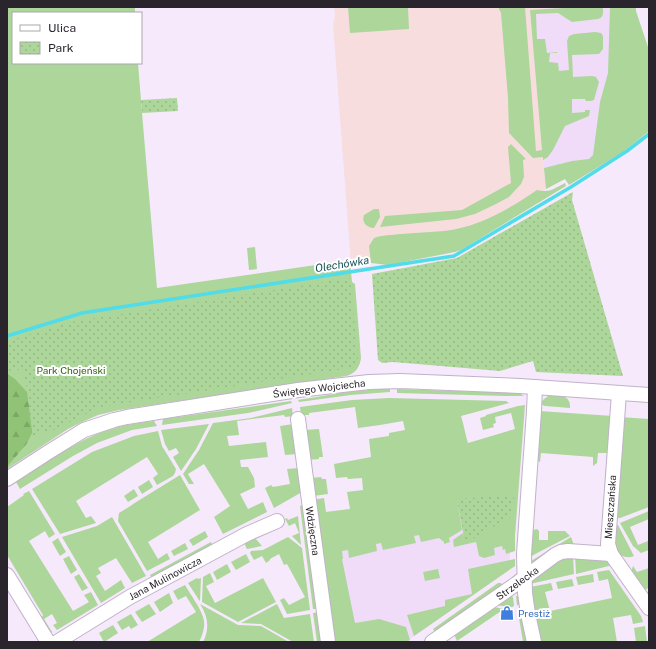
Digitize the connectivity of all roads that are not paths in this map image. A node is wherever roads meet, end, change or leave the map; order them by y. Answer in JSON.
{"nodes":[{"id":1,"x":535,"y":387,"type":"junction"},
{"id":2,"x":619,"y":392,"type":"junction"},
{"id":3,"x":649,"y":395,"type":"edge"},
{"id":4,"x":298,"y":419,"type":"dead end"},
{"id":5,"x":7,"y":478,"type":"edge"},
{"id":6,"x":277,"y":521,"type":"dead end"},
{"id":7,"x":611,"y":554,"type":"junction"},
{"id":8,"x":7,"y":575,"type":"edge"},
{"id":9,"x":524,"y":577,"type":"junction"},
{"id":10,"x":649,"y":608,"type":"edge"},
{"id":11,"x":48,"y":642,"type":"edge"},
{"id":12,"x":57,"y":642,"type":"edge"},
{"id":13,"x":328,"y":642,"type":"edge"},
{"id":14,"x":432,"y":642,"type":"edge"},
{"id":15,"x":534,"y":642,"type":"edge"}],
"edges":[{"from":1,"to":2,"type":"street","name":"Świętego Wojciecha"},
{"from":1,"to":5,"type":"street","name":"Świętego Wojciecha"},
{"from":1,"to":9,"type":"street"},
{"from":2,"to":3,"type":"street","name":"Świętego Wojciecha"},
{"from":2,"to":7,"type":"street","name":"Mieszczańska"},
{"from":4,"to":13,"type":"street","name":"Wdzięczna"},
{"from":6,"to":12,"type":"street","name":"Jana Mulinowicza"},
{"from":7,"to":9,"type":"street","name":"Strzelecka"},
{"from":7,"to":10,"type":"street","name":"Mieszczańska"},
{"from":8,"to":11,"type":"street"},
{"from":9,"to":14,"type":"street","name":"Strzelecka"},
{"from":9,"to":15,"type":"street"}]}
